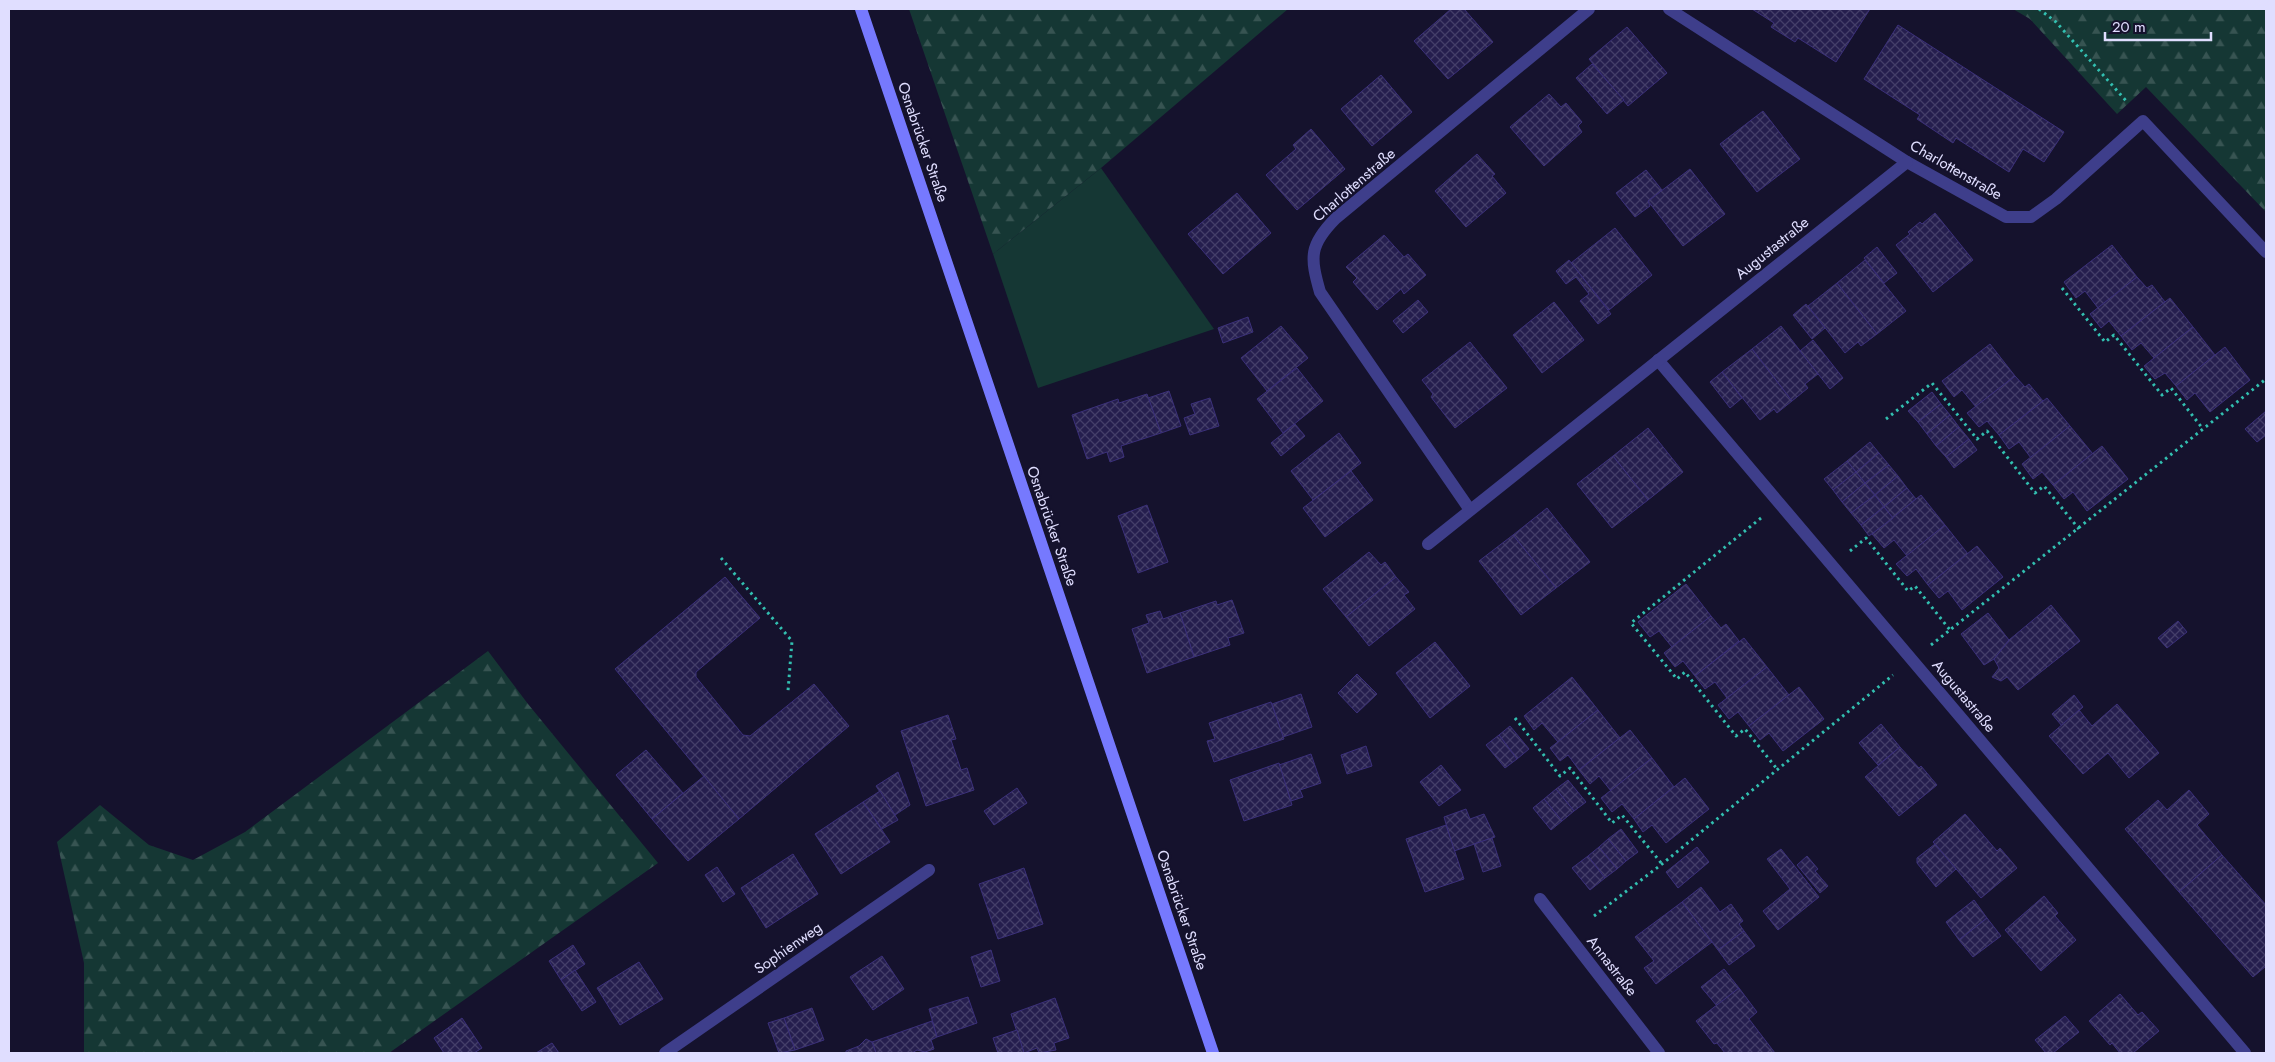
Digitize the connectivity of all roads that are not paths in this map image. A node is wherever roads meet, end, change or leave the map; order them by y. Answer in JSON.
{"nodes":[{"id":1,"x":861,"y":9,"type":"edge"},
{"id":2,"x":1589,"y":9,"type":"edge"},
{"id":3,"x":1669,"y":9,"type":"edge"},
{"id":4,"x":1907,"y":162,"type":"junction"},
{"id":5,"x":2266,"y":252,"type":"edge"},
{"id":6,"x":1658,"y":360,"type":"junction"},
{"id":7,"x":1470,"y":510,"type":"junction"},
{"id":8,"x":1428,"y":544,"type":"dead end"},
{"id":9,"x":929,"y":870,"type":"dead end"},
{"id":10,"x":1540,"y":899,"type":"dead end"},
{"id":11,"x":665,"y":1053,"type":"edge"},
{"id":12,"x":1213,"y":1053,"type":"edge"},
{"id":13,"x":1659,"y":1053,"type":"edge"},
{"id":14,"x":2245,"y":1053,"type":"edge"}],
"edges":[{"from":1,"to":12,"type":"main road","name":"Osnabrücker Straße"},
{"from":2,"to":7,"type":"street","name":"Charlottenstraße"},
{"from":3,"to":4,"type":"street","name":"Charlottenstraße"},
{"from":4,"to":5,"type":"street","name":"Charlottenstraße"},
{"from":4,"to":6,"type":"street","name":"Augustastraße"},
{"from":6,"to":7,"type":"street","name":"Augustastraße"},
{"from":6,"to":14,"type":"street","name":"Augustastraße"},
{"from":7,"to":8,"type":"street","name":"Augustastraße"},
{"from":9,"to":11,"type":"street","name":"Sophienweg"},
{"from":10,"to":13,"type":"street","name":"Annastraße"}]}
